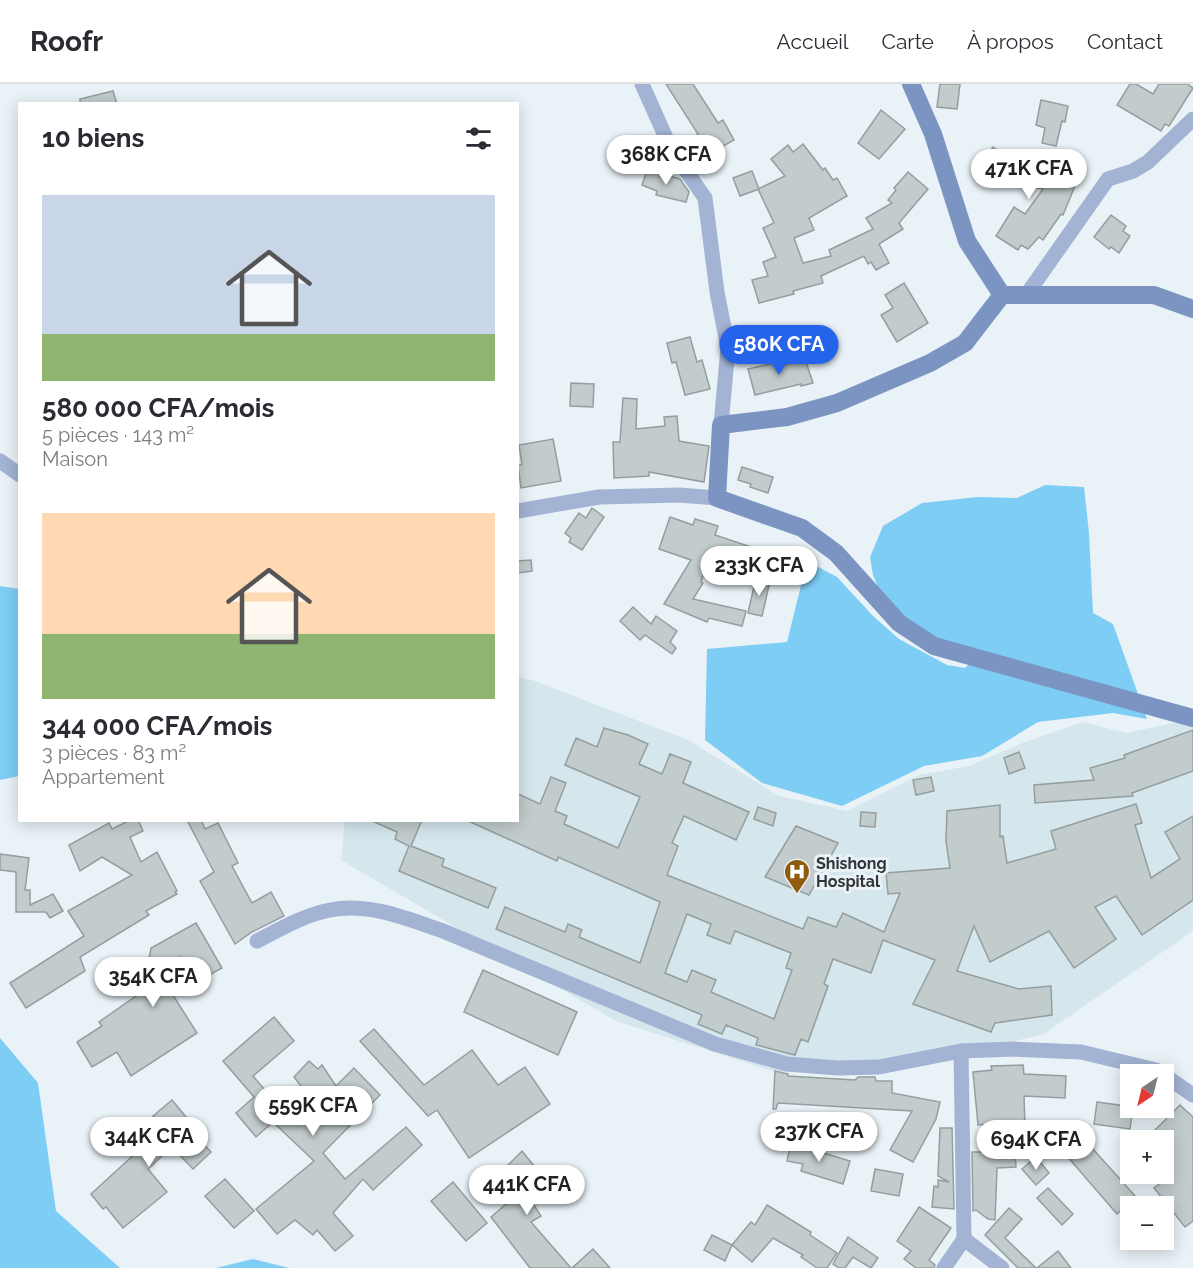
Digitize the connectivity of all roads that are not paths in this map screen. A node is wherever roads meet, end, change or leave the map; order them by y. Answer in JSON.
{"nodes":[{"id":1,"x":642,"y":84,"type":"edge"},
{"id":2,"x":911,"y":84,"type":"edge"},
{"id":3,"x":1193,"y":119,"type":"edge"},
{"id":4,"x":1027,"y":294,"type":"junction"},
{"id":5,"x":1002,"y":295,"type":"junction"},
{"id":6,"x":1193,"y":309,"type":"edge"},
{"id":7,"x":721,"y":425,"type":"junction"},
{"id":8,"x":0,"y":461,"type":"edge"},
{"id":9,"x":18,"y":474,"type":"edge"},
{"id":10,"x":717,"y":498,"type":"junction"},
{"id":11,"x":519,"y":512,"type":"edge"},
{"id":12,"x":1193,"y":718,"type":"edge"},
{"id":13,"x":257,"y":940,"type":"dead end"},
{"id":14,"x":961,"y":1051,"type":"junction"},
{"id":15,"x":1131,"y":1064,"type":"edge"},
{"id":16,"x":1174,"y":1082,"type":"edge"},
{"id":17,"x":1193,"y":1095,"type":"edge"},
{"id":18,"x":964,"y":1239,"type":"junction"},
{"id":19,"x":944,"y":1268,"type":"edge"},
{"id":20,"x":1002,"y":1268,"type":"edge"}],
"edges":[{"from":1,"to":7,"type":"street"},
{"from":2,"to":5,"type":"street"},
{"from":3,"to":4,"type":"street"},
{"from":4,"to":5,"type":"street"},
{"from":4,"to":6,"type":"street"},
{"from":5,"to":7,"type":"street"},
{"from":7,"to":10,"type":"street"},
{"from":8,"to":9,"type":"street"},
{"from":10,"to":11,"type":"street"},
{"from":10,"to":12,"type":"street"},
{"from":13,"to":14,"type":"street"},
{"from":14,"to":15,"type":"street"},
{"from":14,"to":18,"type":"street"},
{"from":16,"to":17,"type":"street"},
{"from":18,"to":19,"type":"street"},
{"from":18,"to":20,"type":"street"}]}
